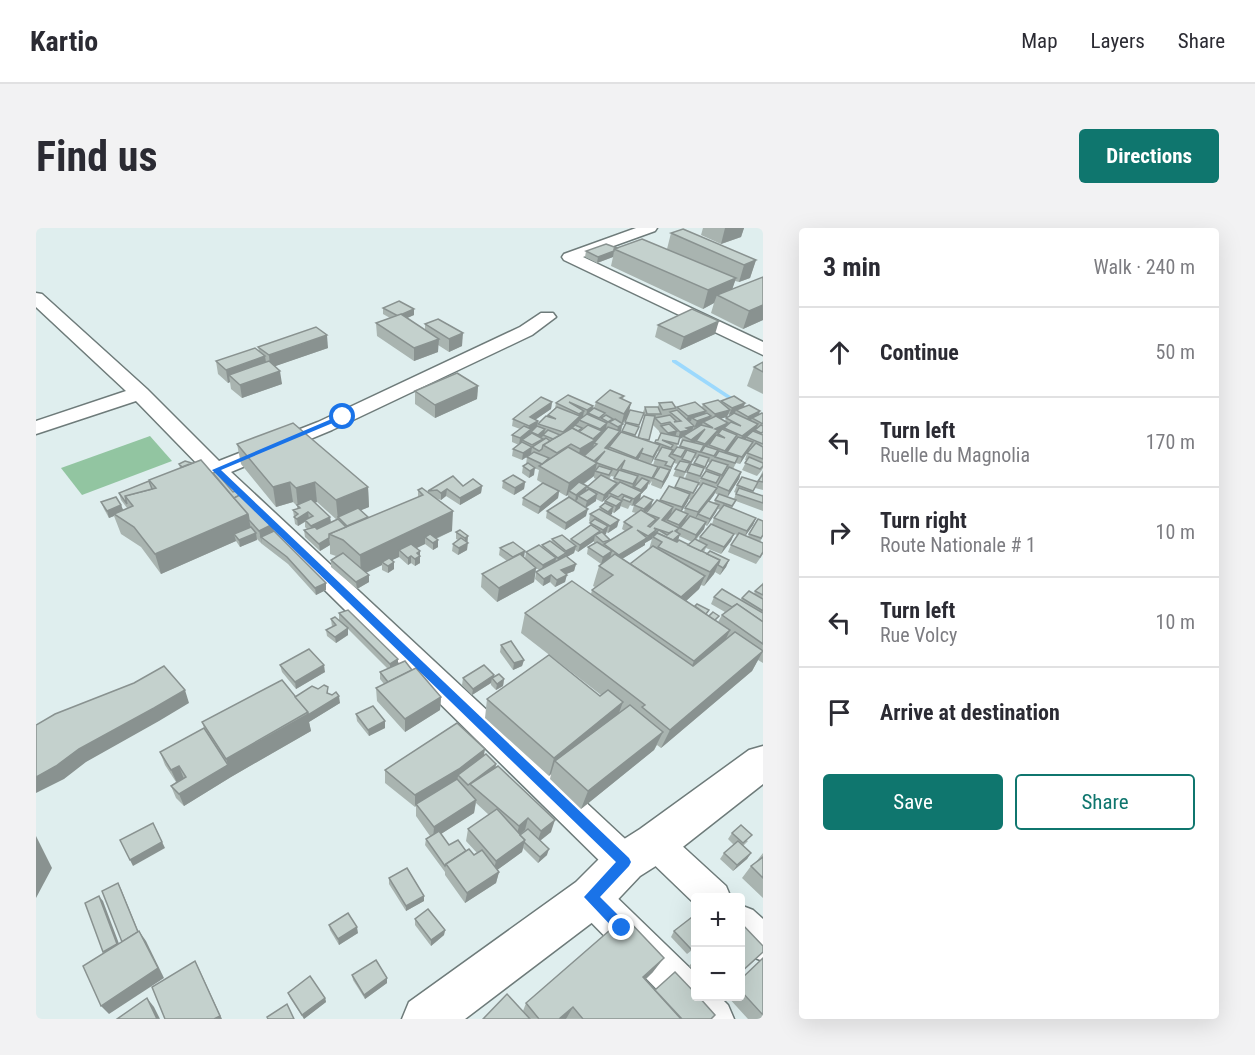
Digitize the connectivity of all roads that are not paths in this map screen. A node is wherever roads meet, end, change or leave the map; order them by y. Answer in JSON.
{"nodes":[{"id":1,"x":650,"y":228,"type":"edge"},
{"id":2,"x":36,"y":298,"type":"edge"},
{"id":3,"x":547,"y":317,"type":"dead end"},
{"id":4,"x":763,"y":349,"type":"edge"},
{"id":5,"x":140,"y":393,"type":"junction"},
{"id":6,"x":36,"y":428,"type":"edge"},
{"id":7,"x":216,"y":470,"type":"junction"},
{"id":8,"x":763,"y":762,"type":"edge"},
{"id":9,"x":640,"y":853,"type":"junction"},
{"id":10,"x":706,"y":893,"type":"edge"},
{"id":11,"x":591,"y":897,"type":"junction"},
{"id":12,"x":745,"y":927,"type":"edge"},
{"id":13,"x":763,"y":943,"type":"edge"},
{"id":14,"x":426,"y":1019,"type":"edge"},
{"id":15,"x":714,"y":1019,"type":"edge"}],
"edges":[{"from":1,"to":4,"type":"street"},
{"from":2,"to":5,"type":"street"},
{"from":3,"to":7,"type":"street"},
{"from":5,"to":6,"type":"street"},
{"from":5,"to":7,"type":"street"},
{"from":7,"to":9,"type":"street"},
{"from":8,"to":9,"type":"main road"},
{"from":9,"to":10,"type":"street"},
{"from":9,"to":11,"type":"main road"},
{"from":11,"to":14,"type":"main road"},
{"from":11,"to":15,"type":"street"},
{"from":12,"to":13,"type":"street"}]}
